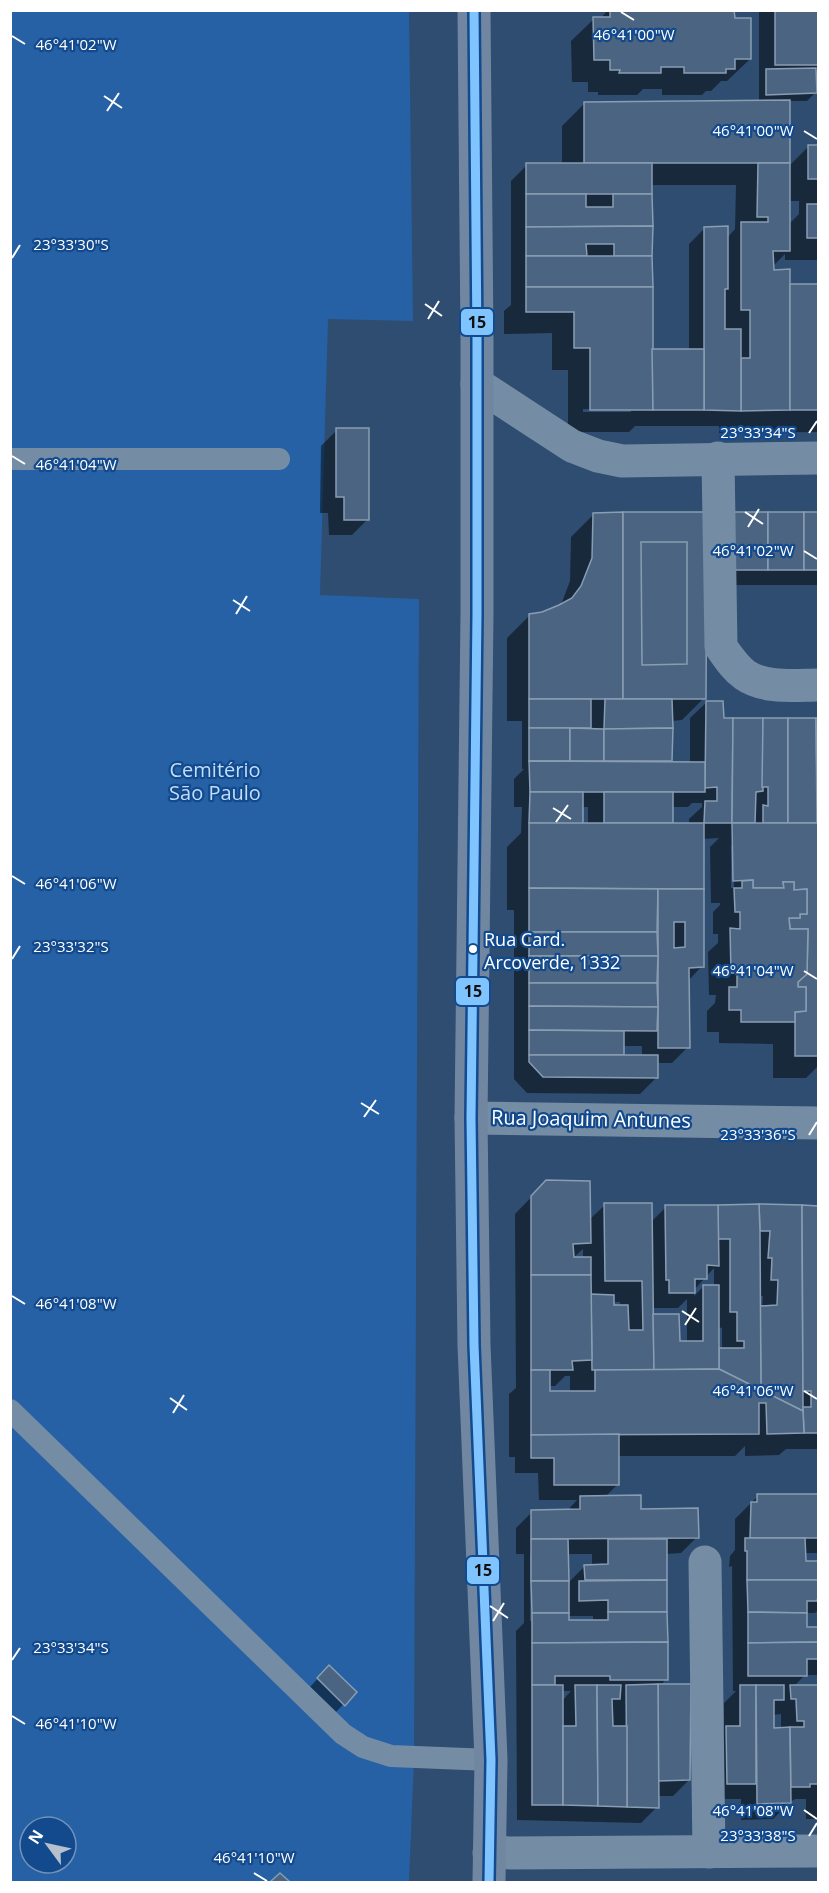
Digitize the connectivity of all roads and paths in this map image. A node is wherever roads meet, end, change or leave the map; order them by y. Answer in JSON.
{"nodes":[{"id":1,"x":474,"y":10,"type":"edge"},
{"id":2,"x":477,"y":384,"type":"junction"},
{"id":3,"x":718,"y":458,"type":"junction"},
{"id":4,"x":819,"y":458,"type":"edge"},
{"id":5,"x":10,"y":459,"type":"edge"},
{"id":6,"x":279,"y":459,"type":"dead end"},
{"id":7,"x":819,"y":685,"type":"edge"},
{"id":8,"x":471,"y":1118,"type":"junction"},
{"id":9,"x":819,"y":1123,"type":"edge"},
{"id":10,"x":10,"y":1410,"type":"edge"},
{"id":11,"x":705,"y":1562,"type":"dead end"},
{"id":12,"x":491,"y":1760,"type":"junction"},
{"id":13,"x":709,"y":1851,"type":"junction"},
{"id":14,"x":819,"y":1851,"type":"edge"},
{"id":15,"x":489,"y":1868,"type":"edge"}],
"edges":[{"from":1,"to":2,"type":"main road"},
{"from":2,"to":3,"type":"street"},
{"from":2,"to":8,"type":"main road"},
{"from":3,"to":4,"type":"street"},
{"from":3,"to":7,"type":"street"},
{"from":5,"to":6,"type":"lane"},
{"from":8,"to":9,"type":"street","name":"Rua Joaquim Antunes"},
{"from":8,"to":12,"type":"main road"},
{"from":10,"to":12,"type":"lane"},
{"from":11,"to":13,"type":"street"},
{"from":12,"to":15,"type":"main road"},
{"from":13,"to":14,"type":"street"},
{"from":13,"to":15,"type":"street"}]}
